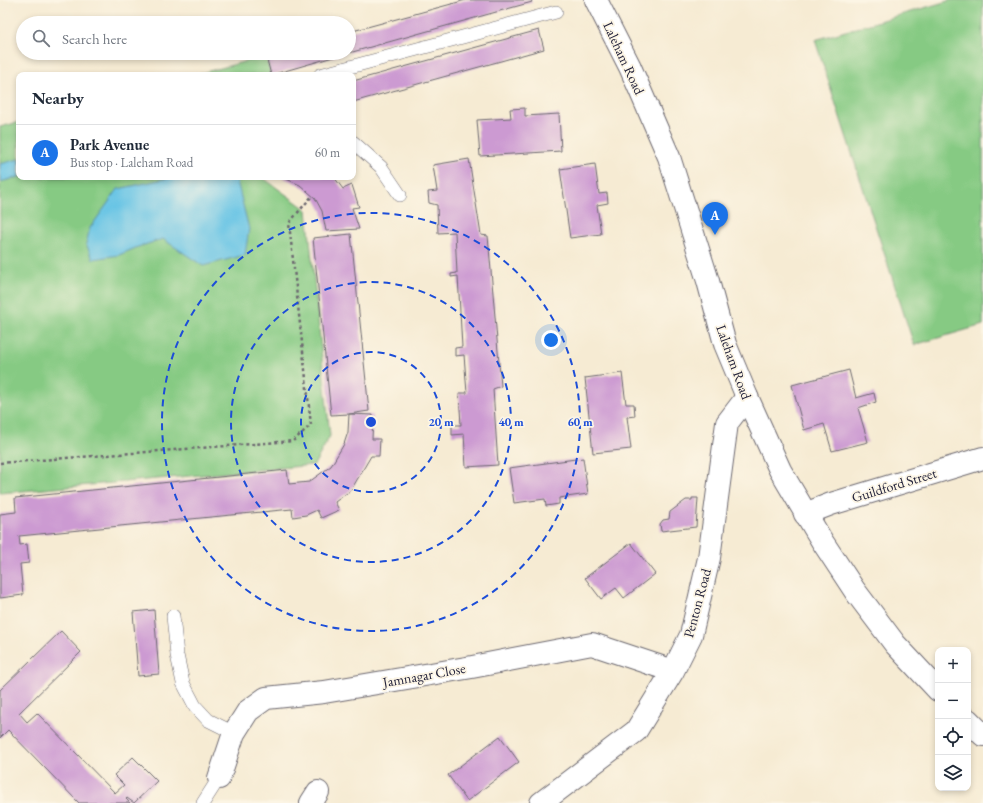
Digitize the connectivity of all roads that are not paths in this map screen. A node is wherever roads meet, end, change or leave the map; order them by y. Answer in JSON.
{"nodes":[{"id":1,"x":596,"y":0,"type":"edge"},
{"id":2,"x":556,"y":12,"type":"dead end"},
{"id":3,"x":331,"y":72,"type":"edge"},
{"id":4,"x":356,"y":145,"type":"edge"},
{"id":5,"x":400,"y":195,"type":"dead end"},
{"id":6,"x":746,"y":398,"type":"junction"},
{"id":7,"x":983,"y":458,"type":"edge"},
{"id":8,"x":805,"y":514,"type":"junction"},
{"id":9,"x":173,"y":616,"type":"dead end"},
{"id":10,"x":673,"y":671,"type":"junction"},
{"id":11,"x":935,"y":687,"type":"edge"},
{"id":12,"x":234,"y":734,"type":"junction"},
{"id":13,"x":219,"y":778,"type":"joint"},
{"id":14,"x":203,"y":803,"type":"edge"},
{"id":15,"x":541,"y":803,"type":"edge"}],
"edges":[{"from":1,"to":6,"type":"street","name":"Laleham Road"},
{"from":2,"to":3,"type":"lane"},
{"from":4,"to":5,"type":"lane"},
{"from":6,"to":8,"type":"street","name":"Laleham Road"},
{"from":6,"to":10,"type":"street","name":"Penton Road"},
{"from":7,"to":8,"type":"street","name":"Guildford Street"},
{"from":8,"to":11,"type":"street","name":"Laleham Road"},
{"from":9,"to":12,"type":"lane"},
{"from":10,"to":12,"type":"street","name":"Jamnagar Close"},
{"from":10,"to":15,"type":"street","name":"Penton Road"},
{"from":12,"to":13,"type":"street","name":"Jamnagar Close"},
{"from":13,"to":14,"type":"lane"}]}
